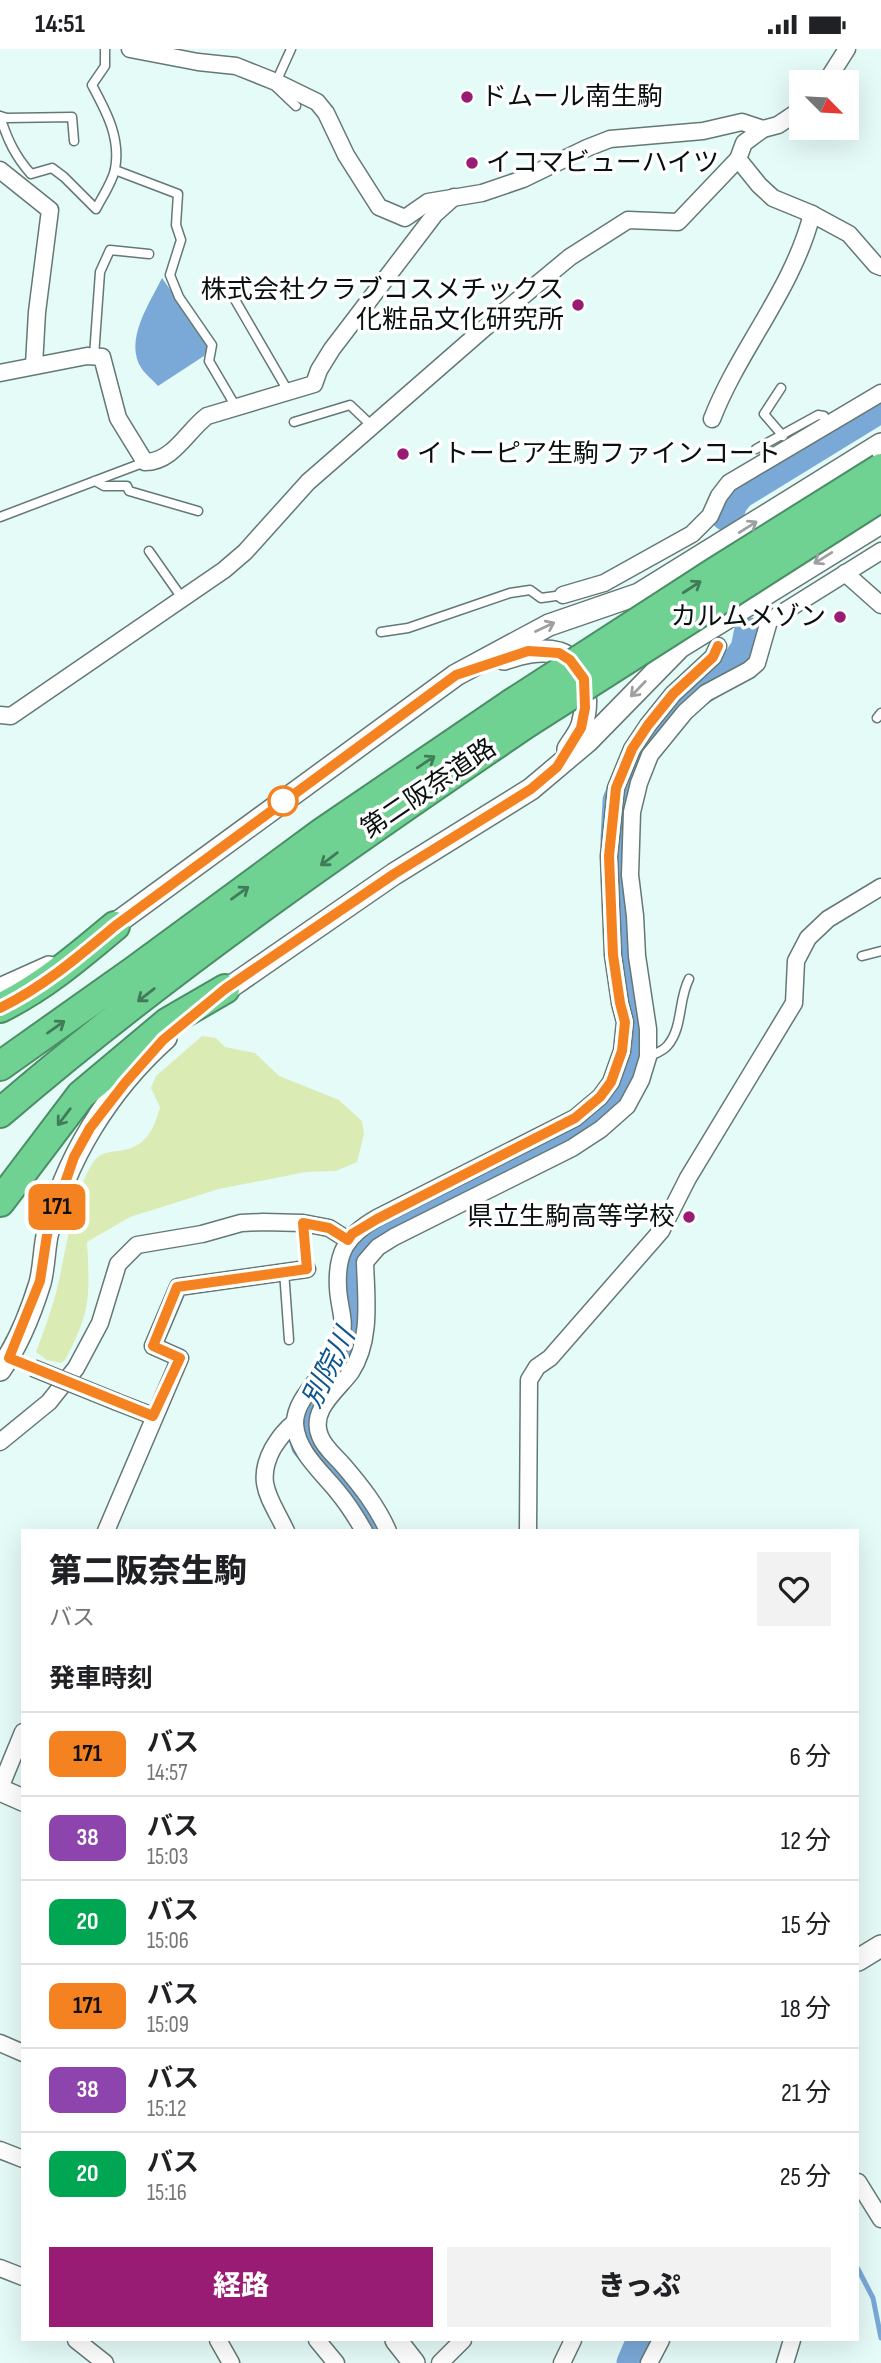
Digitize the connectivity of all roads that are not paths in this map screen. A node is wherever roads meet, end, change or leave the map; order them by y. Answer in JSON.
{"nodes":[{"id":1,"x":105,"y":49,"type":"edge"},
{"id":2,"x":130,"y":49,"type":"edge"},
{"id":3,"x":291,"y":49,"type":"edge"},
{"id":4,"x":847,"y":49,"type":"edge"},
{"id":5,"x":834,"y":70,"type":"edge"},
{"id":6,"x":275,"y":81,"type":"junction"},
{"id":7,"x":296,"y":106,"type":"dead end"},
{"id":8,"x":0,"y":116,"type":"edge"},
{"id":9,"x":789,"y":118,"type":"edge"},
{"id":10,"x":763,"y":129,"type":"junction"},
{"id":11,"x":74,"y":141,"type":"dead end"},
{"id":12,"x":738,"y":159,"type":"junction"},
{"id":13,"x":0,"y":170,"type":"edge"},
{"id":14,"x":115,"y":170,"type":"junction"},
{"id":15,"x":456,"y":196,"type":"junction"},
{"id":16,"x":812,"y":214,"type":"junction"},
{"id":17,"x":149,"y":254,"type":"dead end"},
{"id":18,"x":881,"y":267,"type":"edge"},
{"id":19,"x":228,"y":286,"type":"dead end"},
{"id":20,"x":94,"y":356,"type":"junction"},
{"id":21,"x":34,"y":365,"type":"junction"},
{"id":22,"x":0,"y":373,"type":"edge"},
{"id":23,"x":781,"y":388,"type":"dead end"},
{"id":24,"x":288,"y":391,"type":"junction"},
{"id":25,"x":881,"y":393,"type":"edge"},
{"id":26,"x":236,"y":407,"type":"junction"},
{"id":27,"x":712,"y":419,"type":"dead end"},
{"id":28,"x":294,"y":422,"type":"dead end"},
{"id":29,"x":372,"y":426,"type":"junction"},
{"id":30,"x":827,"y":426,"type":"junction"},
{"id":31,"x":783,"y":436,"type":"junction"},
{"id":32,"x":881,"y":444,"type":"edge"},
{"id":33,"x":756,"y":449,"type":"dead end"},
{"id":34,"x":145,"y":462,"type":"junction"},
{"id":35,"x":881,"y":468,"type":"edge"},
{"id":36,"x":95,"y":481,"type":"junction"},
{"id":37,"x":881,"y":497,"type":"edge"},
{"id":38,"x":198,"y":511,"type":"dead end"},
{"id":39,"x":0,"y":517,"type":"edge"},
{"id":40,"x":881,"y":523,"type":"edge"},
{"id":41,"x":149,"y":551,"type":"dead end"},
{"id":42,"x":881,"y":551,"type":"edge"},
{"id":43,"x":845,"y":573,"type":"junction"},
{"id":44,"x":564,"y":595,"type":"joint"},
{"id":45,"x":182,"y":598,"type":"junction"},
{"id":46,"x":881,"y":605,"type":"edge"},
{"id":47,"x":381,"y":632,"type":"dead end"},
{"id":48,"x":718,"y":646,"type":"dead end"},
{"id":49,"x":456,"y":675,"type":"junction"},
{"id":50,"x":519,"y":714,"type":"junction"},
{"id":51,"x":0,"y":715,"type":"edge"},
{"id":52,"x":557,"y":767,"type":"junction"},
{"id":53,"x":881,"y":887,"type":"edge"},
{"id":54,"x":115,"y":926,"type":"junction"},
{"id":55,"x":881,"y":951,"type":"edge"},
{"id":56,"x":862,"y":956,"type":"dead end"},
{"id":57,"x":689,"y":979,"type":"dead end"},
{"id":58,"x":0,"y":989,"type":"edge"},
{"id":59,"x":225,"y":989,"type":"junction"},
{"id":60,"x":0,"y":1008,"type":"edge"},
{"id":61,"x":648,"y":1057,"type":"junction"},
{"id":62,"x":0,"y":1066,"type":"edge"},
{"id":63,"x":0,"y":1113,"type":"edge"},
{"id":64,"x":0,"y":1202,"type":"edge"},
{"id":65,"x":303,"y":1223,"type":"junction"},
{"id":66,"x":348,"y":1240,"type":"junction"},
{"id":67,"x":307,"y":1269,"type":"joint"},
{"id":68,"x":284,"y":1271,"type":"junction"},
{"id":69,"x":289,"y":1340,"type":"dead end"},
{"id":70,"x":4,"y":1364,"type":"edge"},
{"id":71,"x":153,"y":1416,"type":"junction"},
{"id":72,"x":295,"y":1422,"type":"junction"},
{"id":73,"x":0,"y":1442,"type":"edge"},
{"id":74,"x":107,"y":1529,"type":"edge"},
{"id":75,"x":285,"y":1529,"type":"edge"},
{"id":76,"x":363,"y":1529,"type":"edge"},
{"id":77,"x":387,"y":1529,"type":"edge"},
{"id":78,"x":528,"y":1529,"type":"edge"},
{"id":79,"x":21,"y":1737,"type":"edge"},
{"id":80,"x":0,"y":1789,"type":"edge"},
{"id":81,"x":21,"y":1799,"type":"edge"},
{"id":82,"x":881,"y":1946,"type":"edge"},
{"id":83,"x":859,"y":1959,"type":"edge"},
{"id":84,"x":0,"y":2043,"type":"edge"},
{"id":85,"x":21,"y":2052,"type":"edge"},
{"id":86,"x":0,"y":2150,"type":"edge"},
{"id":87,"x":21,"y":2158,"type":"edge"},
{"id":88,"x":859,"y":2184,"type":"edge"},
{"id":89,"x":881,"y":2219,"type":"edge"},
{"id":90,"x":0,"y":2268,"type":"edge"},
{"id":91,"x":21,"y":2276,"type":"edge"},
{"id":92,"x":77,"y":2341,"type":"edge"},
{"id":93,"x":219,"y":2341,"type":"edge"},
{"id":94,"x":318,"y":2341,"type":"edge"},
{"id":95,"x":397,"y":2341,"type":"edge"},
{"id":96,"x":462,"y":2341,"type":"edge"},
{"id":97,"x":573,"y":2341,"type":"edge"},
{"id":98,"x":660,"y":2341,"type":"edge"},
{"id":99,"x":792,"y":2341,"type":"edge"},
{"id":100,"x":105,"y":2363,"type":"edge"},
{"id":101,"x":231,"y":2363,"type":"edge"},
{"id":102,"x":336,"y":2363,"type":"edge"},
{"id":103,"x":414,"y":2363,"type":"edge"},
{"id":104,"x":440,"y":2363,"type":"edge"},
{"id":105,"x":562,"y":2363,"type":"edge"},
{"id":106,"x":649,"y":2363,"type":"edge"},
{"id":107,"x":785,"y":2363,"type":"edge"}],
"edges":[{"from":1,"to":14,"type":"lane"},
{"from":2,"to":6,"type":"street"},
{"from":3,"to":6,"type":"lane"},
{"from":4,"to":5,"type":"street"},
{"from":6,"to":7,"type":"lane"},
{"from":6,"to":15,"type":"street"},
{"from":8,"to":11,"type":"lane"},
{"from":8,"to":14,"type":"lane"},
{"from":9,"to":10,"type":"street"},
{"from":10,"to":12,"type":"street"},
{"from":10,"to":15,"type":"street"},
{"from":12,"to":16,"type":"street"},
{"from":12,"to":29,"type":"street"},
{"from":13,"to":21,"type":"street"},
{"from":14,"to":26,"type":"lane"},
{"from":15,"to":24,"type":"street"},
{"from":16,"to":18,"type":"street"},
{"from":16,"to":27,"type":"street"},
{"from":17,"to":20,"type":"lane"},
{"from":19,"to":24,"type":"lane"},
{"from":20,"to":21,"type":"street"},
{"from":20,"to":34,"type":"street"},
{"from":21,"to":22,"type":"street"},
{"from":23,"to":31,"type":"lane"},
{"from":24,"to":26,"type":"street"},
{"from":25,"to":30,"type":"street"},
{"from":26,"to":34,"type":"street"},
{"from":28,"to":29,"type":"lane"},
{"from":29,"to":45,"type":"street"},
{"from":30,"to":31,"type":"lane"},
{"from":30,"to":44,"type":"street"},
{"from":31,"to":33,"type":"lane"},
{"from":49,"to":32,"type":"street","one_way":true},
{"from":34,"to":36,"type":"lane"},
{"from":50,"to":35,"type":"highway","name":"第二阪奈道路","one_way":true,"bridge":true},
{"from":36,"to":38,"type":"lane"},
{"from":36,"to":39,"type":"lane"},
{"from":37,"to":50,"type":"highway","name":"第二阪奈道路","bridge":true},
{"from":40,"to":52,"type":"street","one_way":true},
{"from":41,"to":45,"type":"lane"},
{"from":42,"to":43,"type":"street"},
{"from":43,"to":46,"type":"street"},
{"from":43,"to":61,"type":"street"},
{"from":44,"to":47,"type":"lane"},
{"from":45,"to":51,"type":"street"},
{"from":48,"to":66,"type":"street"},
{"from":49,"to":52,"type":"street"},
{"from":49,"to":54,"type":"street"},
{"from":62,"to":50,"type":"highway","name":"第二阪奈道路","one_way":true},
{"from":50,"to":63,"type":"highway","name":"第二阪奈道路","one_way":true},
{"from":52,"to":59,"type":"street"},
{"from":53,"to":78,"type":"street"},
{"from":54,"to":58,"type":"street"},
{"from":54,"to":60,"type":"highway"},
{"from":55,"to":56,"type":"lane"},
{"from":57,"to":61,"type":"lane"},
{"from":59,"to":64,"type":"highway","one_way":true},
{"from":59,"to":70,"type":"street"},
{"from":61,"to":77,"type":"street"},
{"from":65,"to":66,"type":"street"},
{"from":65,"to":67,"type":"lane"},
{"from":65,"to":73,"type":"street"},
{"from":66,"to":72,"type":"street"},
{"from":67,"to":68,"type":"street"},
{"from":68,"to":69,"type":"lane"},
{"from":68,"to":71,"type":"street"},
{"from":70,"to":71,"type":"street","bridge":true},
{"from":71,"to":74,"type":"street"},
{"from":72,"to":75,"type":"street"},
{"from":72,"to":76,"type":"street"},
{"from":79,"to":80,"type":"street"},
{"from":80,"to":81,"type":"street"},
{"from":82,"to":83,"type":"street"},
{"from":84,"to":85,"type":"street"},
{"from":86,"to":87,"type":"street"},
{"from":88,"to":89,"type":"street"},
{"from":90,"to":91,"type":"street"},
{"from":92,"to":100,"type":"street"},
{"from":93,"to":101,"type":"street"},
{"from":94,"to":102,"type":"street"},
{"from":95,"to":103,"type":"street"},
{"from":96,"to":104,"type":"street"},
{"from":97,"to":105,"type":"street"},
{"from":98,"to":106,"type":"street"},
{"from":99,"to":107,"type":"street"}]}
